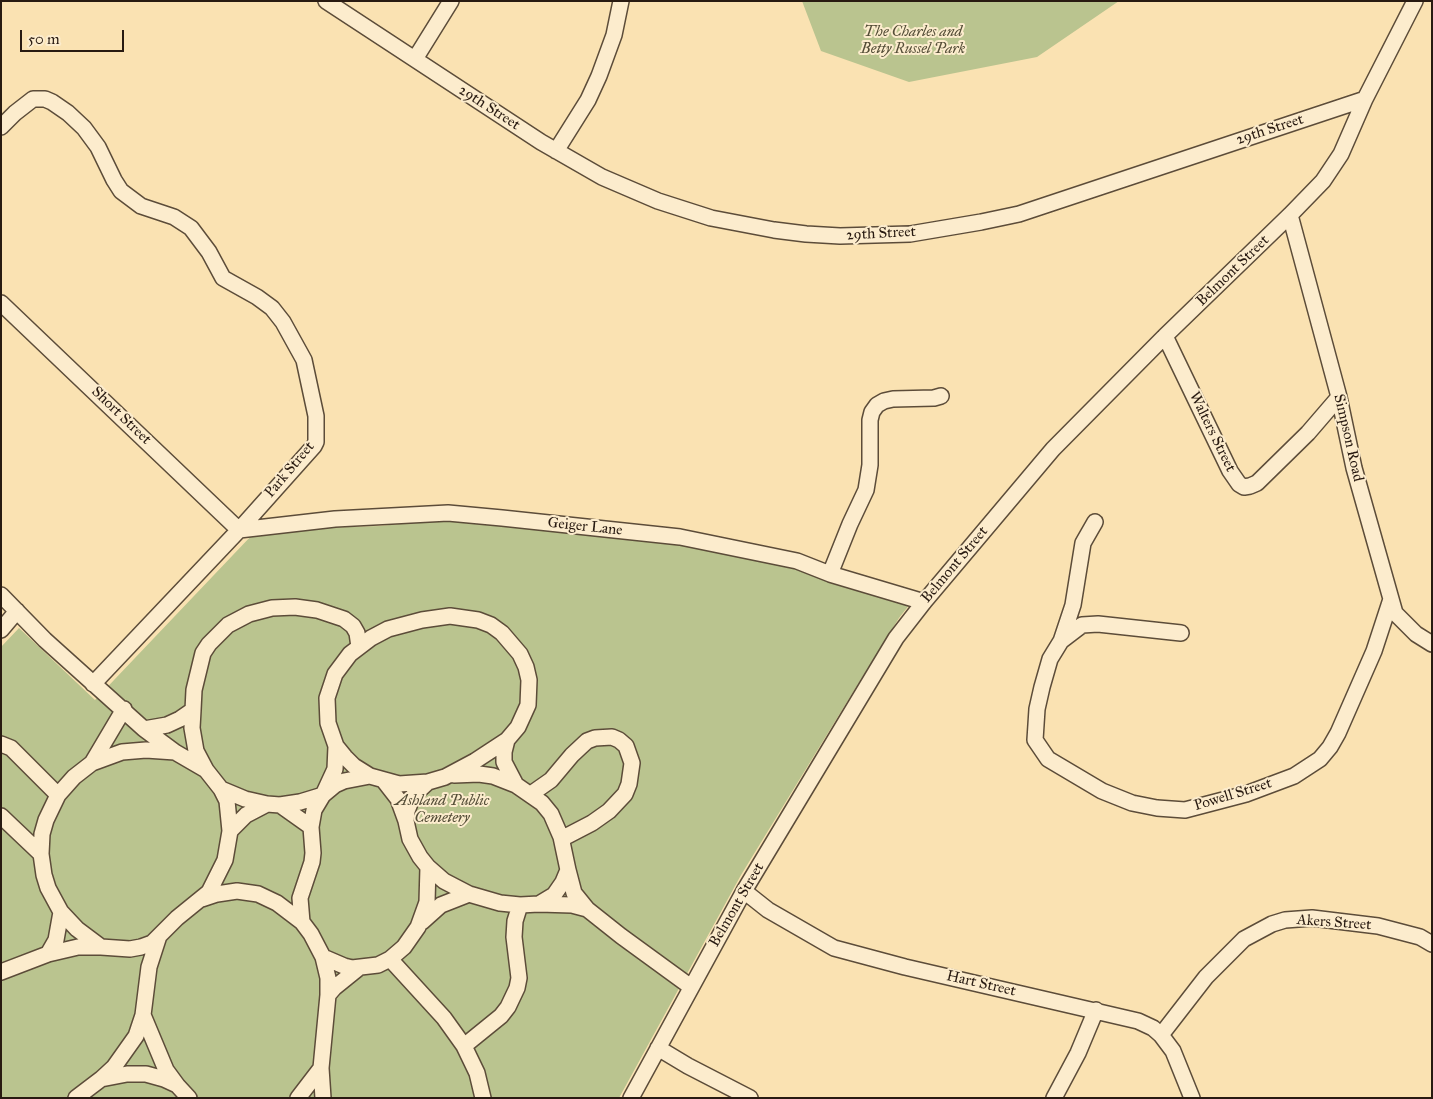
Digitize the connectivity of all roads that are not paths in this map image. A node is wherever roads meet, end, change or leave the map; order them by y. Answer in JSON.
{"nodes":[{"id":1,"x":326,"y":1,"type":"edge"},
{"id":2,"x":451,"y":1,"type":"edge"},
{"id":3,"x":621,"y":1,"type":"edge"},
{"id":4,"x":1415,"y":1,"type":"edge"},
{"id":5,"x":415,"y":59,"type":"junction"},
{"id":6,"x":1365,"y":99,"type":"junction"},
{"id":7,"x":1,"y":127,"type":"edge"},
{"id":8,"x":556,"y":151,"type":"junction"},
{"id":9,"x":1290,"y":215,"type":"junction"},
{"id":10,"x":1,"y":303,"type":"edge"},
{"id":11,"x":1165,"y":336,"type":"junction"},
{"id":12,"x":941,"y":396,"type":"dead end"},
{"id":13,"x":1339,"y":397,"type":"junction"},
{"id":14,"x":1095,"y":522,"type":"dead end"},
{"id":15,"x":238,"y":530,"type":"junction"},
{"id":16,"x":830,"y":574,"type":"junction"},
{"id":17,"x":1,"y":595,"type":"edge"},
{"id":18,"x":1391,"y":599,"type":"junction"},
{"id":19,"x":924,"y":602,"type":"junction"},
{"id":20,"x":18,"y":611,"type":"junction"},
{"id":21,"x":354,"y":626,"type":"junction"},
{"id":22,"x":388,"y":629,"type":"junction"},
{"id":23,"x":1,"y":630,"type":"edge"},
{"id":24,"x":1182,"y":633,"type":"dead end"},
{"id":25,"x":1061,"y":641,"type":"junction"},
{"id":26,"x":1432,"y":644,"type":"edge"},
{"id":27,"x":359,"y":647,"type":"junction"},
{"id":28,"x":93,"y":684,"type":"junction"},
{"id":29,"x":124,"y":710,"type":"junction"},
{"id":30,"x":193,"y":710,"type":"junction"},
{"id":31,"x":144,"y":729,"type":"junction"},
{"id":32,"x":507,"y":740,"type":"junction"},
{"id":33,"x":1,"y":744,"type":"edge"},
{"id":34,"x":336,"y":746,"type":"junction"},
{"id":35,"x":175,"y":752,"type":"junction"},
{"id":36,"x":92,"y":763,"type":"junction"},
{"id":37,"x":206,"y":770,"type":"junction"},
{"id":38,"x":445,"y":777,"type":"junction"},
{"id":39,"x":377,"y":778,"type":"junction"},
{"id":40,"x":428,"y":782,"type":"junction"},
{"id":41,"x":516,"y":785,"type":"junction"},
{"id":42,"x":221,"y":789,"type":"junction"},
{"id":43,"x":531,"y":794,"type":"junction"},
{"id":44,"x":58,"y":795,"type":"junction"},
{"id":45,"x":323,"y":795,"type":"junction"},
{"id":46,"x":273,"y":805,"type":"junction"},
{"id":47,"x":1,"y":816,"type":"edge"},
{"id":48,"x":406,"y":821,"type":"junction"},
{"id":49,"x":311,"y":827,"type":"junction"},
{"id":50,"x":230,"y":831,"type":"junction"},
{"id":51,"x":561,"y":837,"type":"junction"},
{"id":52,"x":41,"y":854,"type":"junction"},
{"id":53,"x":428,"y":867,"type":"junction"},
{"id":54,"x":568,"y":870,"type":"junction"},
{"id":55,"x":744,"y":890,"type":"junction"},
{"id":56,"x":469,"y":894,"type":"junction"},
{"id":57,"x":201,"y":899,"type":"junction"},
{"id":58,"x":539,"y":904,"type":"junction"},
{"id":59,"x":520,"y":905,"type":"junction"},
{"id":60,"x":587,"y":909,"type":"junction"},
{"id":61,"x":61,"y":912,"type":"junction"},
{"id":62,"x":302,"y":922,"type":"junction"},
{"id":63,"x":418,"y":927,"type":"junction"},
{"id":64,"x":159,"y":936,"type":"junction"},
{"id":65,"x":1432,"y":944,"type":"edge"},
{"id":66,"x":101,"y":947,"type":"junction"},
{"id":67,"x":48,"y":954,"type":"junction"},
{"id":68,"x":323,"y":957,"type":"junction"},
{"id":69,"x":390,"y":959,"type":"junction"},
{"id":70,"x":360,"y":967,"type":"junction"},
{"id":71,"x":1,"y":972,"type":"edge"},
{"id":72,"x":692,"y":987,"type":"junction"},
{"id":73,"x":328,"y":996,"type":"junction"},
{"id":74,"x":1096,"y":1010,"type":"junction"},
{"id":75,"x":143,"y":1015,"type":"junction"},
{"id":76,"x":1160,"y":1035,"type":"junction"},
{"id":77,"x":464,"y":1046,"type":"junction"},
{"id":78,"x":658,"y":1048,"type":"junction"},
{"id":79,"x":321,"y":1068,"type":"junction"},
{"id":80,"x":101,"y":1079,"type":"junction"},
{"id":81,"x":177,"y":1085,"type":"junction"},
{"id":82,"x":76,"y":1098,"type":"edge"},
{"id":83,"x":189,"y":1098,"type":"edge"},
{"id":84,"x":298,"y":1098,"type":"edge"},
{"id":85,"x":323,"y":1098,"type":"edge"},
{"id":86,"x":482,"y":1098,"type":"edge"},
{"id":87,"x":631,"y":1098,"type":"edge"},
{"id":88,"x":750,"y":1098,"type":"edge"},
{"id":89,"x":1054,"y":1098,"type":"edge"},
{"id":90,"x":1192,"y":1098,"type":"edge"}],
"edges":[{"from":1,"to":5,"type":"street","name":"29th Street"},
{"from":2,"to":5,"type":"street"},
{"from":3,"to":8,"type":"street"},
{"from":4,"to":6,"type":"street"},
{"from":5,"to":8,"type":"street","name":"29th Street"},
{"from":6,"to":8,"type":"street","name":"29th Street"},
{"from":6,"to":9,"type":"street","name":"Belmont Street"},
{"from":7,"to":15,"type":"street","name":"Park Street"},
{"from":9,"to":11,"type":"street","name":"Belmont Street"},
{"from":9,"to":13,"type":"street","name":"Simpson Road"},
{"from":10,"to":15,"type":"street","name":"Short Street"},
{"from":11,"to":13,"type":"street","name":"Walters Street"},
{"from":11,"to":19,"type":"street","name":"Belmont Street"},
{"from":12,"to":16,"type":"street"},
{"from":13,"to":18,"type":"street","name":"Simpson Road"},
{"from":14,"to":25,"type":"street","name":"Powell Street"},
{"from":15,"to":16,"type":"street","name":"Geiger Lane"},
{"from":15,"to":28,"type":"street","name":"Park Street"},
{"from":16,"to":19,"type":"street","name":"Geiger Lane"},
{"from":17,"to":20,"type":"street"},
{"from":18,"to":25,"type":"street","name":"Powell Street"},
{"from":18,"to":26,"type":"street","name":"Simpson Road"},
{"from":19,"to":55,"type":"street","name":"Belmont Street"},
{"from":20,"to":23,"type":"street"},
{"from":20,"to":28,"type":"street"},
{"from":21,"to":22,"type":"street"},
{"from":21,"to":27,"type":"street"},
{"from":21,"to":30,"type":"street"},
{"from":22,"to":27,"type":"street"},
{"from":22,"to":32,"type":"street"},
{"from":24,"to":25,"type":"street"},
{"from":27,"to":34,"type":"street"},
{"from":28,"to":29,"type":"street"},
{"from":29,"to":31,"type":"street"},
{"from":29,"to":36,"type":"street"},
{"from":30,"to":31,"type":"street"},
{"from":30,"to":37,"type":"street"},
{"from":31,"to":35,"type":"street"},
{"from":32,"to":38,"type":"street"},
{"from":32,"to":41,"type":"street"},
{"from":33,"to":44,"type":"street"},
{"from":34,"to":39,"type":"street"},
{"from":34,"to":45,"type":"street"},
{"from":35,"to":36,"type":"street"},
{"from":35,"to":37,"type":"street"},
{"from":36,"to":44,"type":"street"},
{"from":37,"to":42,"type":"street"},
{"from":38,"to":40,"type":"street"},
{"from":38,"to":41,"type":"street"},
{"from":39,"to":40,"type":"street"},
{"from":39,"to":45,"type":"street"},
{"from":39,"to":48,"type":"street"},
{"from":40,"to":48,"type":"street"},
{"from":41,"to":43,"type":"street"},
{"from":42,"to":46,"type":"street"},
{"from":42,"to":50,"type":"street"},
{"from":43,"to":51,"type":"street"},
{"from":43,"to":51,"type":"street"},
{"from":44,"to":52,"type":"street"},
{"from":45,"to":46,"type":"street"},
{"from":45,"to":49,"type":"street"},
{"from":46,"to":49,"type":"street"},
{"from":46,"to":50,"type":"street"},
{"from":47,"to":52,"type":"street"},
{"from":48,"to":53,"type":"street"},
{"from":49,"to":62,"type":"street"},
{"from":50,"to":57,"type":"street"},
{"from":51,"to":54,"type":"street"},
{"from":52,"to":61,"type":"street"},
{"from":53,"to":56,"type":"street"},
{"from":53,"to":63,"type":"street"},
{"from":54,"to":58,"type":"street"},
{"from":54,"to":60,"type":"street"},
{"from":55,"to":72,"type":"street","name":"Belmont Street"},
{"from":55,"to":74,"type":"street","name":"Hart Street"},
{"from":56,"to":59,"type":"street"},
{"from":56,"to":63,"type":"street"},
{"from":57,"to":62,"type":"street"},
{"from":57,"to":64,"type":"street"},
{"from":58,"to":59,"type":"street"},
{"from":58,"to":60,"type":"street"},
{"from":59,"to":77,"type":"street"},
{"from":60,"to":72,"type":"street"},
{"from":61,"to":66,"type":"street"},
{"from":61,"to":67,"type":"street"},
{"from":62,"to":68,"type":"street"},
{"from":63,"to":69,"type":"street"},
{"from":64,"to":66,"type":"street"},
{"from":64,"to":75,"type":"street"},
{"from":65,"to":76,"type":"street","name":"Akers Street"},
{"from":66,"to":67,"type":"street"},
{"from":67,"to":71,"type":"street"},
{"from":68,"to":70,"type":"street"},
{"from":68,"to":73,"type":"street"},
{"from":69,"to":70,"type":"street"},
{"from":69,"to":77,"type":"street"},
{"from":70,"to":73,"type":"street"},
{"from":72,"to":78,"type":"street","name":"Belmont Street"},
{"from":73,"to":79,"type":"street"},
{"from":74,"to":76,"type":"street","name":"Hart Street"},
{"from":74,"to":89,"type":"street"},
{"from":75,"to":80,"type":"street"},
{"from":75,"to":81,"type":"street"},
{"from":76,"to":90,"type":"street","name":"Hart Street"},
{"from":77,"to":86,"type":"street"},
{"from":78,"to":87,"type":"street","name":"Belmont Street"},
{"from":78,"to":88,"type":"street"},
{"from":79,"to":84,"type":"street"},
{"from":79,"to":85,"type":"street"},
{"from":80,"to":81,"type":"street"},
{"from":80,"to":82,"type":"street"},
{"from":81,"to":83,"type":"street"}]}
